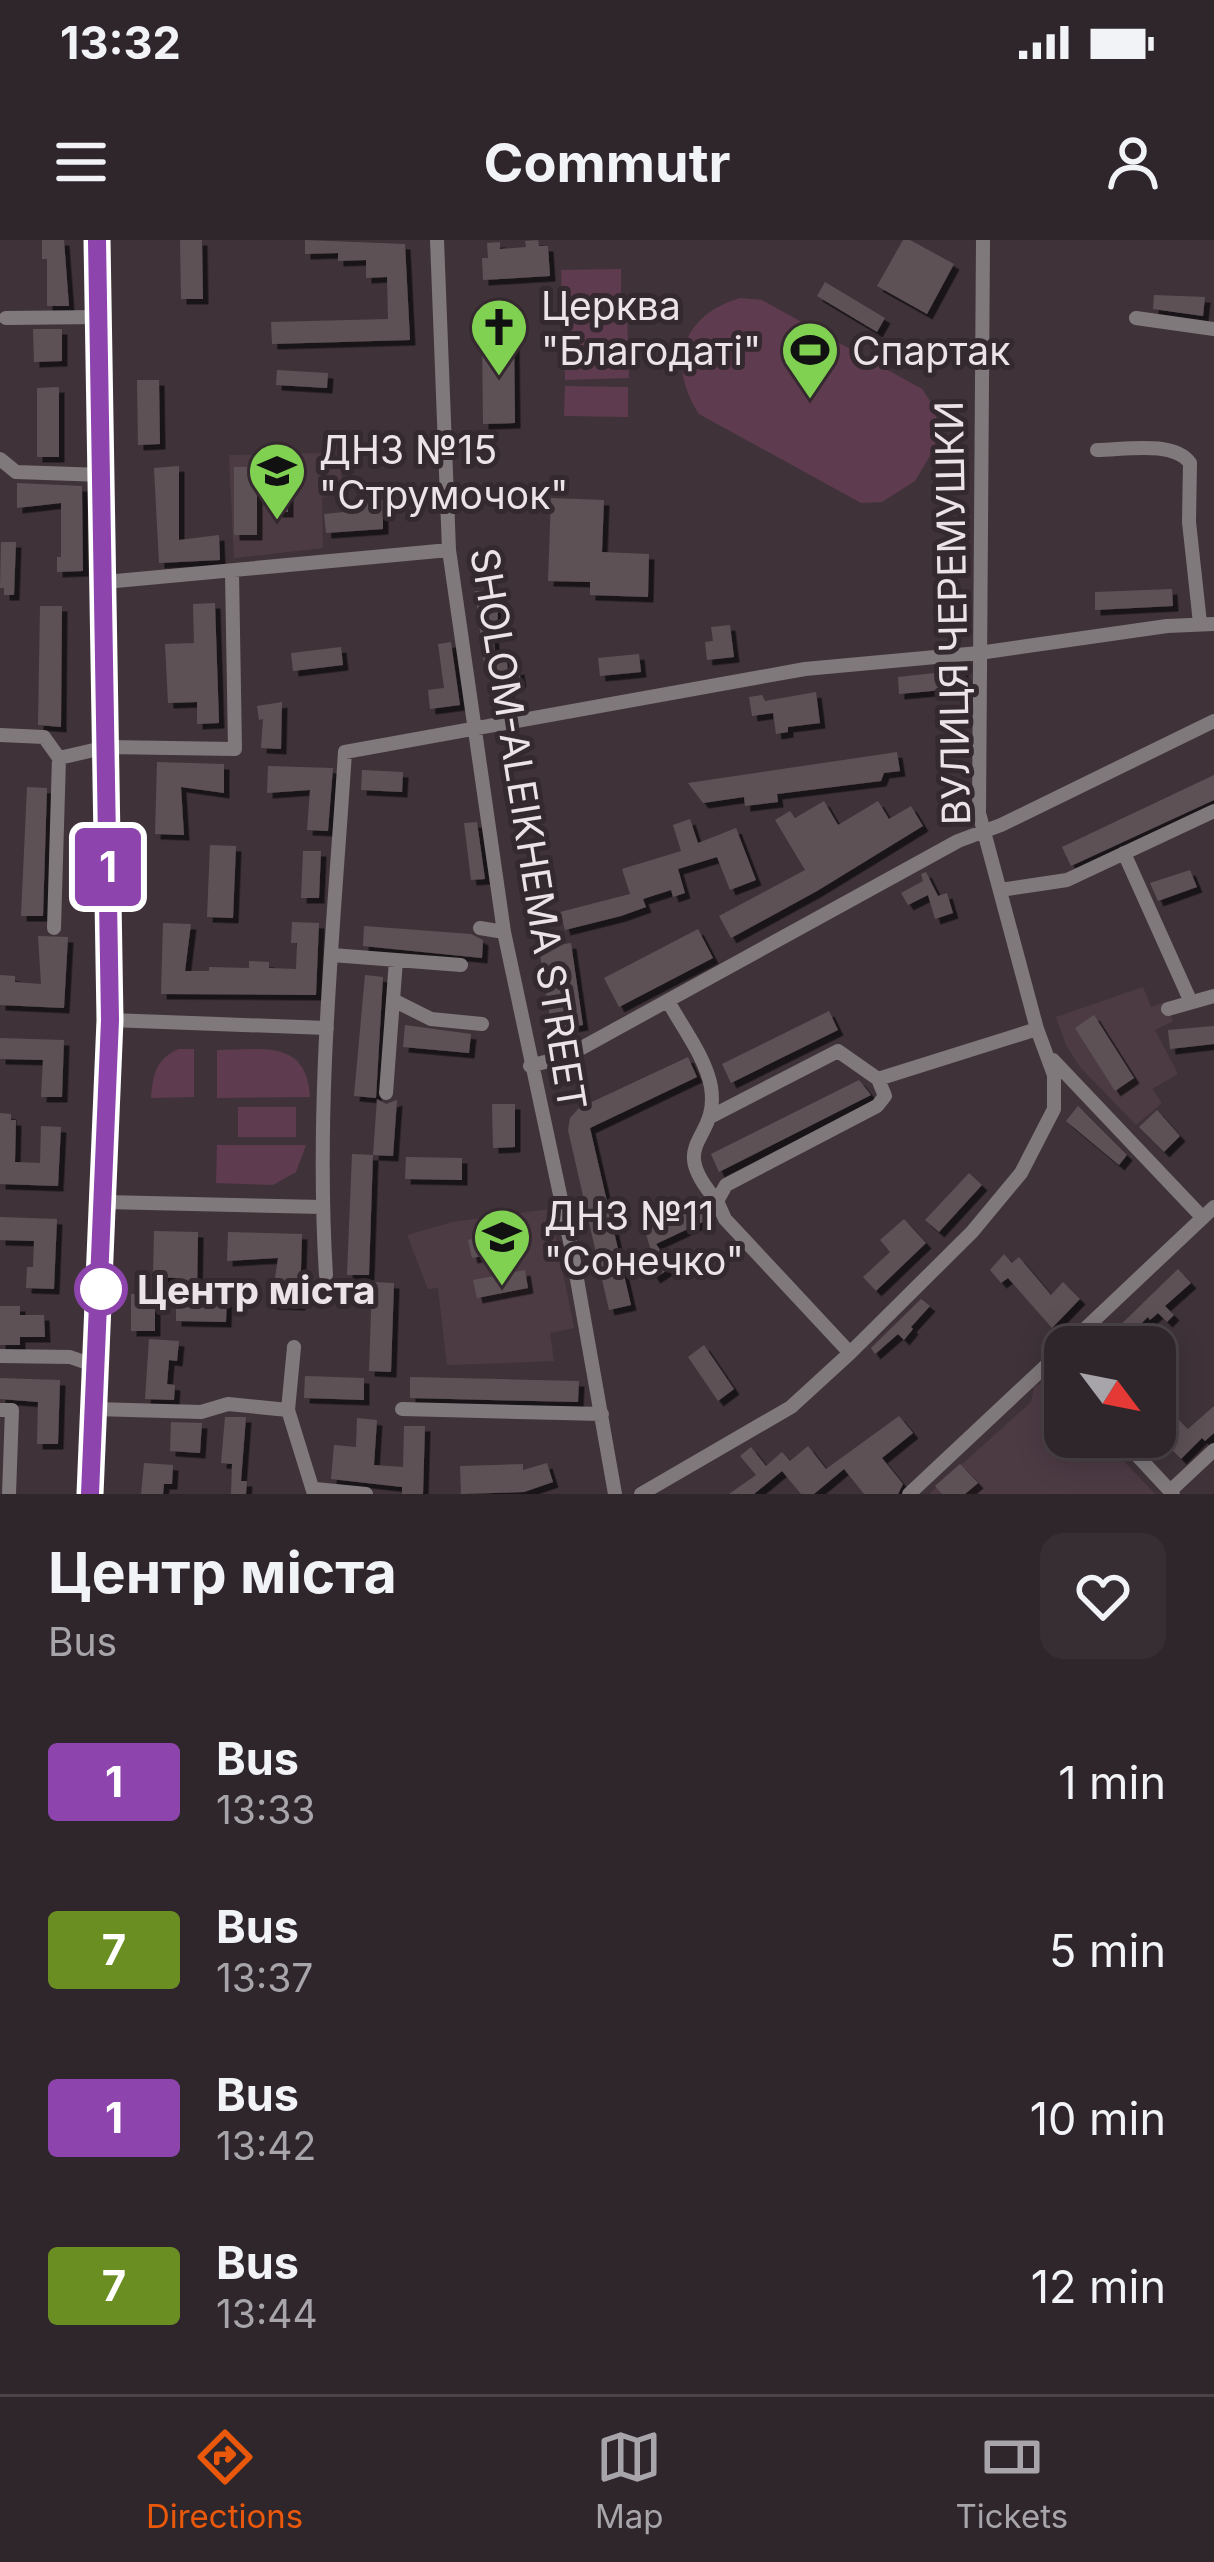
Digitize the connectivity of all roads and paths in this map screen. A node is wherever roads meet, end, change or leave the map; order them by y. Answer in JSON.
{"nodes":[{"id":1,"x":98,"y":240,"type":"edge"},
{"id":2,"x":436,"y":240,"type":"edge"},
{"id":3,"x":983,"y":240,"type":"edge"},
{"id":4,"x":99,"y":317,"type":"junction"},
{"id":5,"x":6,"y":318,"type":"dead end"},
{"id":6,"x":1136,"y":318,"type":"dead end"},
{"id":7,"x":1214,"y":329,"type":"edge"},
{"id":8,"x":1097,"y":450,"type":"dead end"},
{"id":9,"x":0,"y":459,"type":"edge"},
{"id":10,"x":103,"y":476,"type":"junction"},
{"id":11,"x":449,"y":550,"type":"junction"},
{"id":12,"x":232,"y":572,"type":"junction"},
{"id":13,"x":105,"y":582,"type":"junction"},
{"id":14,"x":1207,"y":624,"type":"edge"},
{"id":15,"x":979,"y":653,"type":"junction"},
{"id":16,"x":1214,"y":722,"type":"edge"},
{"id":17,"x":476,"y":727,"type":"junction"},
{"id":18,"x":0,"y":735,"type":"edge"},
{"id":19,"x":107,"y":747,"type":"junction"},
{"id":20,"x":59,"y":758,"type":"junction"},
{"id":21,"x":1214,"y":811,"type":"edge"},
{"id":22,"x":983,"y":831,"type":"junction"},
{"id":23,"x":1124,"y":853,"type":"junction"},
{"id":24,"x":1000,"y":890,"type":"junction"},
{"id":25,"x":53,"y":928,"type":"dead end"},
{"id":26,"x":480,"y":928,"type":"dead end"},
{"id":27,"x":504,"y":932,"type":"junction"},
{"id":28,"x":332,"y":955,"type":"junction"},
{"id":29,"x":396,"y":960,"type":"junction"},
{"id":30,"x":461,"y":965,"type":"dead end"},
{"id":31,"x":1214,"y":997,"type":"edge"},
{"id":32,"x":393,"y":1000,"type":"junction"},
{"id":33,"x":1190,"y":1000,"type":"junction"},
{"id":34,"x":668,"y":1001,"type":"junction"},
{"id":35,"x":1168,"y":1009,"type":"dead end"},
{"id":36,"x":110,"y":1020,"type":"junction"},
{"id":37,"x":482,"y":1024,"type":"dead end"},
{"id":38,"x":327,"y":1028,"type":"junction"},
{"id":39,"x":1037,"y":1029,"type":"junction"},
{"id":40,"x":1046,"y":1049,"type":"junction"},
{"id":41,"x":530,"y":1066,"type":"junction"},
{"id":42,"x":878,"y":1079,"type":"junction"},
{"id":43,"x":386,"y":1093,"type":"dead end"},
{"id":44,"x":710,"y":1117,"type":"junction"},
{"id":45,"x":717,"y":1201,"type":"junction"},
{"id":46,"x":105,"y":1202,"type":"junction"},
{"id":47,"x":322,"y":1207,"type":"junction"},
{"id":48,"x":1208,"y":1212,"type":"edge"},
{"id":49,"x":326,"y":1275,"type":"dead end"},
{"id":50,"x":1088,"y":1326,"type":"edge"},
{"id":51,"x":294,"y":1347,"type":"dead end"},
{"id":52,"x":850,"y":1353,"type":"junction"},
{"id":53,"x":0,"y":1356,"type":"edge"},
{"id":54,"x":96,"y":1366,"type":"junction"},
{"id":55,"x":1044,"y":1367,"type":"edge"},
{"id":56,"x":94,"y":1409,"type":"junction"},
{"id":57,"x":402,"y":1409,"type":"dead end"},
{"id":58,"x":0,"y":1410,"type":"edge"},
{"id":59,"x":288,"y":1411,"type":"junction"},
{"id":60,"x":602,"y":1414,"type":"junction"},
{"id":61,"x":1214,"y":1450,"type":"edge"},
{"id":62,"x":1140,"y":1458,"type":"edge"},
{"id":63,"x":315,"y":1491,"type":"edge"},
{"id":64,"x":1172,"y":1492,"type":"edge"},
{"id":65,"x":9,"y":1494,"type":"edge"},
{"id":66,"x":91,"y":1494,"type":"edge"},
{"id":67,"x":366,"y":1494,"type":"edge"},
{"id":68,"x":615,"y":1494,"type":"edge"},
{"id":69,"x":641,"y":1494,"type":"edge"},
{"id":70,"x":909,"y":1494,"type":"edge"}],
"edges":[{"from":1,"to":4,"type":"highway"},
{"from":2,"to":11,"type":"street","name":"SHOLOM-ALEIKHEMA STREET"},
{"from":3,"to":15,"type":"street","name":"ВУЛИЦЯ ЧЕРЕМУШКИ"},
{"from":4,"to":5,"type":"street"},
{"from":4,"to":10,"type":"highway"},
{"from":6,"to":7,"type":"street"},
{"from":8,"to":14,"type":"street"},
{"from":9,"to":10,"type":"street"},
{"from":10,"to":13,"type":"highway"},
{"from":11,"to":12,"type":"street"},
{"from":11,"to":17,"type":"street","name":"SHOLOM-ALEIKHEMA STREET"},
{"from":12,"to":13,"type":"street"},
{"from":12,"to":19,"type":"street"},
{"from":13,"to":19,"type":"highway"},
{"from":14,"to":15,"type":"street"},
{"from":15,"to":17,"type":"street"},
{"from":15,"to":22,"type":"street","name":"ВУЛИЦЯ ЧЕРЕМУШКИ"},
{"from":16,"to":22,"type":"street"},
{"from":17,"to":27,"type":"street","name":"SHOLOM-ALEIKHEMA STREET"},
{"from":17,"to":28,"type":"street"},
{"from":18,"to":20,"type":"street"},
{"from":19,"to":20,"type":"street"},
{"from":19,"to":36,"type":"highway"},
{"from":20,"to":25,"type":"street"},
{"from":21,"to":23,"type":"street"},
{"from":22,"to":24,"type":"street","name":"ВУЛИЦЯ ЧЕРЕМУШКИ"},
{"from":22,"to":34,"type":"street"},
{"from":23,"to":24,"type":"street"},
{"from":23,"to":33,"type":"street"},
{"from":24,"to":39,"type":"street","name":"ВУЛИЦЯ ЧЕРЕМУШКИ"},
{"from":26,"to":27,"type":"street"},
{"from":27,"to":41,"type":"street","name":"SHOLOM-ALEIKHEMA STREET"},
{"from":28,"to":29,"type":"street"},
{"from":28,"to":38,"type":"street"},
{"from":29,"to":30,"type":"street"},
{"from":29,"to":32,"type":"street"},
{"from":31,"to":33,"type":"street"},
{"from":32,"to":37,"type":"street"},
{"from":32,"to":43,"type":"street"},
{"from":33,"to":35,"type":"street"},
{"from":34,"to":41,"type":"street"},
{"from":34,"to":44,"type":"street"},
{"from":36,"to":38,"type":"street"},
{"from":36,"to":46,"type":"highway"},
{"from":38,"to":47,"type":"street"},
{"from":39,"to":40,"type":"street","name":"ВУЛИЦЯ ЧЕРЕМУШКИ"},
{"from":39,"to":42,"type":"street"},
{"from":40,"to":48,"type":"street","name":"ВУЛИЦЯ ЧЕРЕМУШКИ"},
{"from":40,"to":52,"type":"street","name":"ВУЛИЦЯ ЧЕРЕМУШКИ"},
{"from":41,"to":60,"type":"street","name":"SHOLOM-ALEIKHEMA STREET"},
{"from":42,"to":44,"type":"street"},
{"from":42,"to":45,"type":"street"},
{"from":44,"to":45,"type":"street"},
{"from":45,"to":52,"type":"street"},
{"from":46,"to":47,"type":"street"},
{"from":46,"to":54,"type":"highway"},
{"from":47,"to":49,"type":"street"},
{"from":48,"to":50,"type":"street"},
{"from":51,"to":59,"type":"street"},
{"from":52,"to":69,"type":"street","name":"ВУЛИЦЯ ЧЕРЕМУШКИ"},
{"from":53,"to":54,"type":"street"},
{"from":54,"to":56,"type":"highway"},
{"from":55,"to":70,"type":"street"},
{"from":56,"to":59,"type":"street"},
{"from":56,"to":66,"type":"highway"},
{"from":57,"to":60,"type":"street"},
{"from":58,"to":65,"type":"street"},
{"from":59,"to":63,"type":"street"},
{"from":60,"to":68,"type":"street","name":"SHOLOM-ALEIKHEMA STREET"},
{"from":61,"to":64,"type":"street"},
{"from":62,"to":64,"type":"street"},
{"from":63,"to":67,"type":"street"}]}
